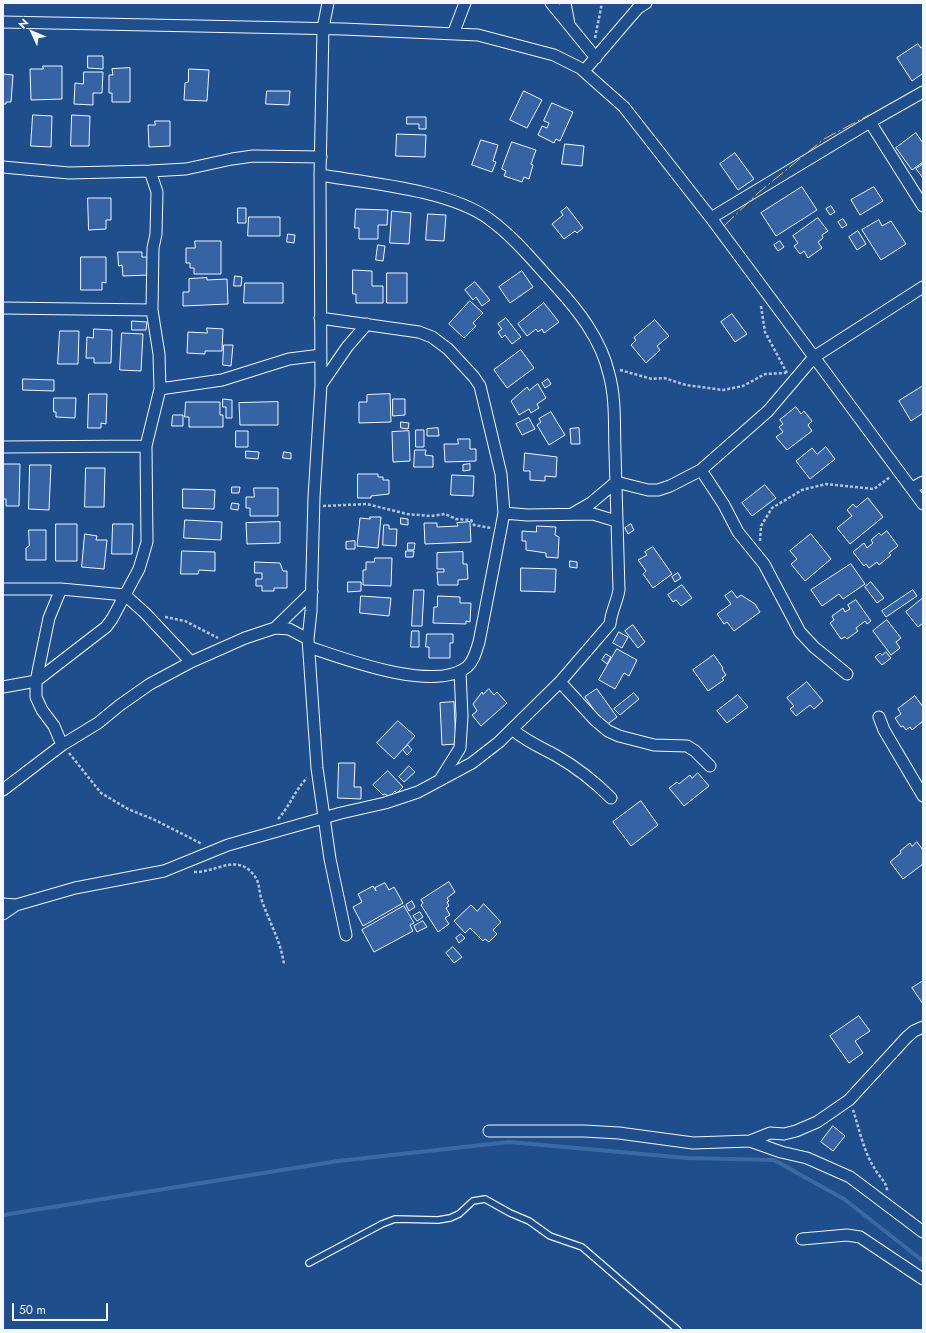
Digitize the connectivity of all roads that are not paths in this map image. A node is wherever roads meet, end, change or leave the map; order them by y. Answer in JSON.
{"nodes":[{"id":1,"x":328,"y":3,"type":"edge"},
{"id":2,"x":465,"y":3,"type":"edge"},
{"id":3,"x":550,"y":3,"type":"edge"},
{"id":4,"x":565,"y":3,"type":"edge"},
{"id":5,"x":646,"y":3,"type":"edge"},
{"id":6,"x":3,"y":22,"type":"edge"},
{"id":7,"x":569,"y":26,"type":"junction"},
{"id":8,"x":323,"y":28,"type":"junction"},
{"id":9,"x":453,"y":34,"type":"junction"},
{"id":10,"x":593,"y":55,"type":"junction"},
{"id":11,"x":584,"y":71,"type":"junction"},
{"id":12,"x":923,"y":92,"type":"edge"},
{"id":13,"x":870,"y":122,"type":"junction"},
{"id":14,"x":321,"y":157,"type":"junction"},
{"id":15,"x":3,"y":167,"type":"edge"},
{"id":16,"x":150,"y":171,"type":"junction"},
{"id":17,"x":320,"y":175,"type":"junction"},
{"id":18,"x":923,"y":206,"type":"edge"},
{"id":19,"x":711,"y":218,"type":"junction"},
{"id":20,"x":923,"y":287,"type":"edge"},
{"id":21,"x":3,"y":308,"type":"edge"},
{"id":22,"x":152,"y":310,"type":"junction"},
{"id":23,"x":320,"y":318,"type":"junction"},
{"id":24,"x":367,"y":324,"type":"junction"},
{"id":25,"x":320,"y":356,"type":"junction"},
{"id":26,"x":814,"y":356,"type":"junction"},
{"id":27,"x":321,"y":385,"type":"junction"},
{"id":28,"x":160,"y":389,"type":"junction"},
{"id":29,"x":146,"y":446,"type":"junction"},
{"id":30,"x":3,"y":447,"type":"edge"},
{"id":31,"x":701,"y":470,"type":"junction"},
{"id":32,"x":616,"y":482,"type":"junction"},
{"id":33,"x":923,"y":482,"type":"edge"},
{"id":34,"x":912,"y":488,"type":"junction"},
{"id":35,"x":923,"y":504,"type":"edge"},
{"id":36,"x":504,"y":513,"type":"junction"},
{"id":37,"x":572,"y":514,"type":"junction"},
{"id":38,"x":616,"y":521,"type":"junction"},
{"id":39,"x":3,"y":589,"type":"edge"},
{"id":40,"x":62,"y":589,"type":"junction"},
{"id":41,"x":312,"y":592,"type":"junction"},
{"id":42,"x":125,"y":595,"type":"junction"},
{"id":43,"x":276,"y":628,"type":"junction"},
{"id":44,"x":309,"y":643,"type":"junction"},
{"id":45,"x":190,"y":662,"type":"junction"},
{"id":46,"x":460,"y":670,"type":"junction"},
{"id":47,"x":847,"y":674,"type":"dead end"},
{"id":48,"x":36,"y":681,"type":"junction"},
{"id":49,"x":560,"y":682,"type":"junction"},
{"id":50,"x":3,"y":687,"type":"edge"},
{"id":51,"x":879,"y":717,"type":"dead end"},
{"id":52,"x":513,"y":730,"type":"junction"},
{"id":53,"x":62,"y":745,"type":"junction"},
{"id":54,"x":710,"y":766,"type":"dead end"},
{"id":55,"x":439,"y":782,"type":"junction"},
{"id":56,"x":3,"y":790,"type":"edge"},
{"id":57,"x":923,"y":796,"type":"edge"},
{"id":58,"x":612,"y":798,"type":"dead end"},
{"id":59,"x":324,"y":818,"type":"junction"},
{"id":60,"x":3,"y":904,"type":"edge"},
{"id":61,"x":16,"y":905,"type":"junction"},
{"id":62,"x":3,"y":914,"type":"edge"},
{"id":63,"x":346,"y":935,"type":"dead end"},
{"id":64,"x":923,"y":1027,"type":"edge"},
{"id":65,"x":489,"y":1131,"type":"dead end"},
{"id":66,"x":750,"y":1141,"type":"junction"},
{"id":67,"x":923,"y":1232,"type":"edge"},
{"id":68,"x":802,"y":1239,"type":"dead end"},
{"id":69,"x":310,"y":1263,"type":"dead end"},
{"id":70,"x":923,"y":1279,"type":"edge"},
{"id":71,"x":678,"y":1330,"type":"edge"}],
"edges":[{"from":1,"to":8,"type":"street"},
{"from":2,"to":9,"type":"street"},
{"from":3,"to":7,"type":"street"},
{"from":4,"to":7,"type":"street"},
{"from":5,"to":10,"type":"street"},
{"from":6,"to":8,"type":"street"},
{"from":7,"to":10,"type":"street"},
{"from":8,"to":9,"type":"street"},
{"from":8,"to":14,"type":"street"},
{"from":9,"to":11,"type":"street"},
{"from":10,"to":11,"type":"street"},
{"from":11,"to":19,"type":"street"},
{"from":12,"to":13,"type":"street"},
{"from":13,"to":18,"type":"street"},
{"from":13,"to":19,"type":"street"},
{"from":14,"to":16,"type":"street"},
{"from":14,"to":17,"type":"street"},
{"from":15,"to":16,"type":"street"},
{"from":16,"to":22,"type":"street"},
{"from":17,"to":23,"type":"street"},
{"from":17,"to":32,"type":"street"},
{"from":19,"to":26,"type":"street"},
{"from":20,"to":26,"type":"street"},
{"from":21,"to":22,"type":"street"},
{"from":22,"to":28,"type":"street"},
{"from":23,"to":24,"type":"street"},
{"from":23,"to":25,"type":"street"},
{"from":24,"to":27,"type":"street"},
{"from":24,"to":36,"type":"street"},
{"from":25,"to":27,"type":"street"},
{"from":25,"to":28,"type":"street"},
{"from":26,"to":31,"type":"street"},
{"from":26,"to":34,"type":"street"},
{"from":27,"to":41,"type":"street"},
{"from":28,"to":29,"type":"street"},
{"from":29,"to":30,"type":"street"},
{"from":29,"to":42,"type":"street"},
{"from":31,"to":32,"type":"street"},
{"from":31,"to":47,"type":"street"},
{"from":32,"to":37,"type":"street"},
{"from":32,"to":38,"type":"street"},
{"from":33,"to":34,"type":"street"},
{"from":34,"to":35,"type":"street"},
{"from":36,"to":37,"type":"street"},
{"from":36,"to":46,"type":"street"},
{"from":37,"to":38,"type":"street"},
{"from":38,"to":49,"type":"street"},
{"from":39,"to":40,"type":"street"},
{"from":40,"to":42,"type":"street"},
{"from":40,"to":48,"type":"street"},
{"from":41,"to":43,"type":"street"},
{"from":41,"to":44,"type":"street"},
{"from":42,"to":45,"type":"street"},
{"from":42,"to":48,"type":"street"},
{"from":43,"to":44,"type":"street"},
{"from":43,"to":45,"type":"street"},
{"from":44,"to":46,"type":"street"},
{"from":44,"to":59,"type":"street"},
{"from":45,"to":53,"type":"street"},
{"from":46,"to":55,"type":"street"},
{"from":48,"to":50,"type":"street"},
{"from":48,"to":53,"type":"street"},
{"from":49,"to":52,"type":"street"},
{"from":49,"to":54,"type":"street"},
{"from":51,"to":57,"type":"street"},
{"from":52,"to":55,"type":"street"},
{"from":52,"to":58,"type":"street"},
{"from":53,"to":56,"type":"street"},
{"from":55,"to":59,"type":"street"},
{"from":59,"to":61,"type":"street"},
{"from":59,"to":63,"type":"street"},
{"from":60,"to":61,"type":"street"},
{"from":61,"to":62,"type":"street"},
{"from":64,"to":66,"type":"street"},
{"from":65,"to":66,"type":"street"},
{"from":66,"to":67,"type":"street"},
{"from":68,"to":70,"type":"street"},
{"from":69,"to":71,"type":"lane"}]}
